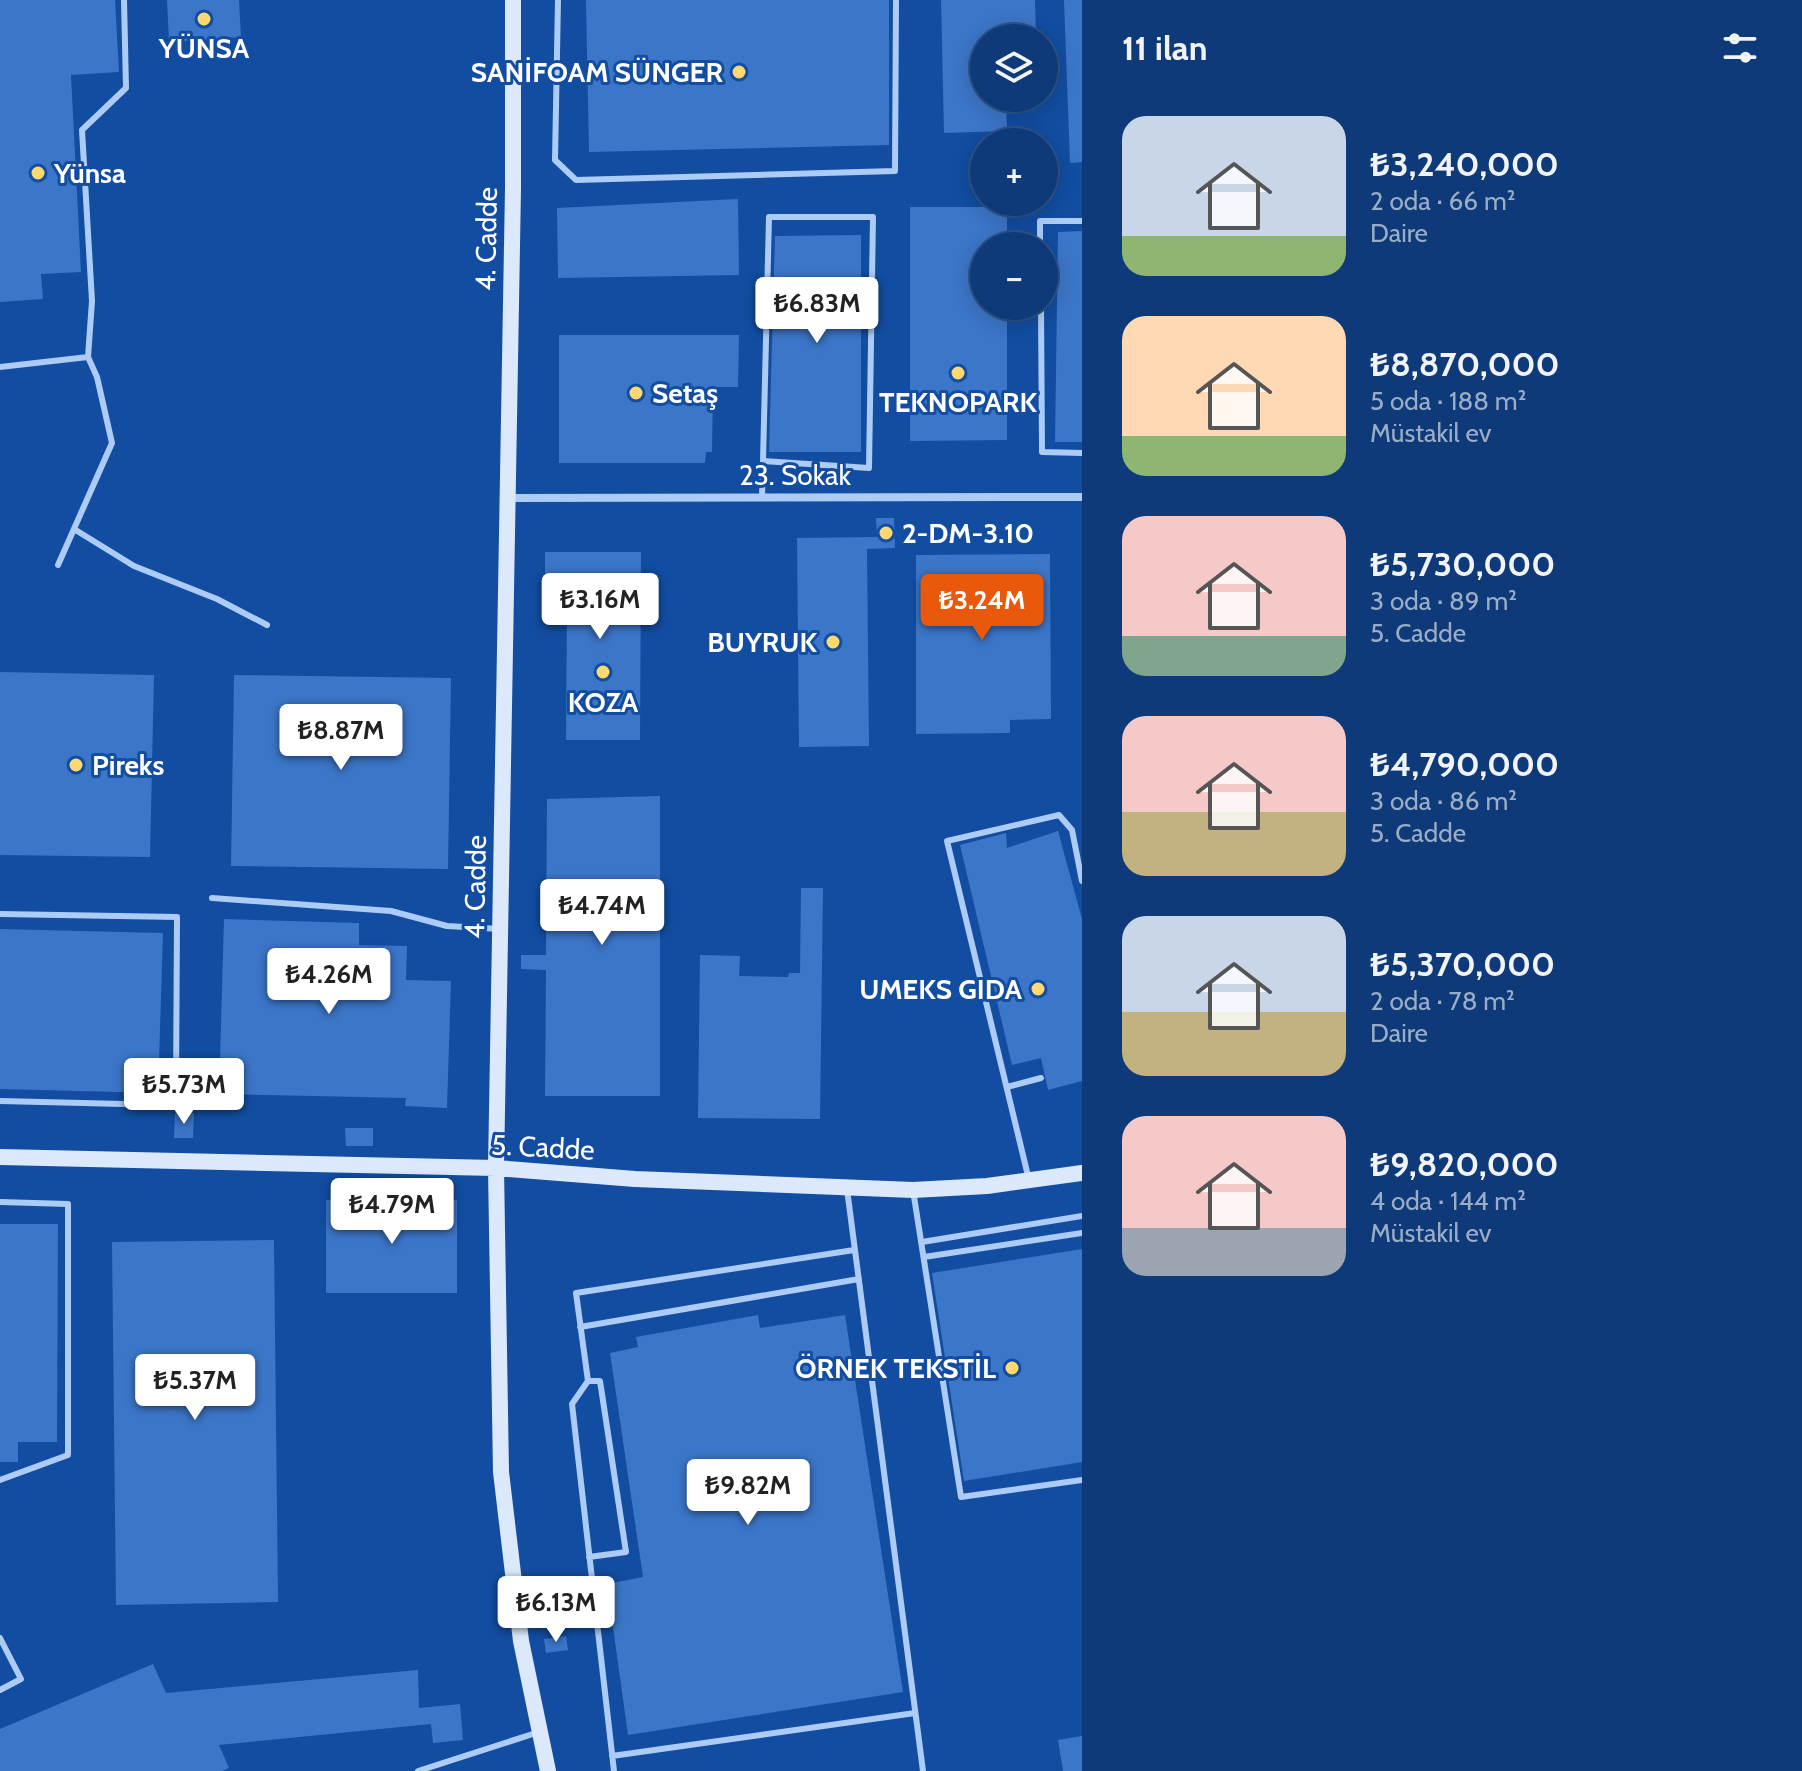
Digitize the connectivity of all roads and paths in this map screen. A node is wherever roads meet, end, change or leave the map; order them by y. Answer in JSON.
{"nodes":[{"id":1,"x":124,"y":0,"type":"edge"},
{"id":2,"x":513,"y":0,"type":"edge"},
{"id":3,"x":558,"y":0,"type":"edge"},
{"id":4,"x":896,"y":0,"type":"edge"},
{"id":5,"x":1082,"y":221,"type":"edge"},
{"id":6,"x":1040,"y":232,"type":"edge"},
{"id":7,"x":1041,"y":320,"type":"edge"},
{"id":8,"x":88,"y":357,"type":"junction"},
{"id":9,"x":0,"y":367,"type":"edge"},
{"id":10,"x":1082,"y":453,"type":"edge"},
{"id":11,"x":763,"y":461,"type":"junction"},
{"id":12,"x":1082,"y":497,"type":"edge"},
{"id":13,"x":508,"y":498,"type":"junction"},
{"id":14,"x":762,"y":498,"type":"junction"},
{"id":15,"x":74,"y":529,"type":"junction"},
{"id":16,"x":58,"y":565,"type":"dead end"},
{"id":17,"x":267,"y":625,"type":"dead end"},
{"id":18,"x":1082,"y":881,"type":"edge"},
{"id":19,"x":212,"y":898,"type":"dead end"},
{"id":20,"x":0,"y":914,"type":"edge"},
{"id":21,"x":500,"y":929,"type":"junction"},
{"id":22,"x":1041,"y":1078,"type":"dead end"},
{"id":23,"x":1007,"y":1087,"type":"junction"},
{"id":24,"x":0,"y":1101,"type":"edge"},
{"id":25,"x":0,"y":1157,"type":"edge"},
{"id":26,"x":496,"y":1168,"type":"junction"},
{"id":27,"x":1082,"y":1173,"type":"edge"},
{"id":28,"x":1029,"y":1180,"type":"junction"},
{"id":29,"x":847,"y":1189,"type":"junction"},
{"id":30,"x":913,"y":1190,"type":"junction"},
{"id":31,"x":0,"y":1202,"type":"edge"},
{"id":32,"x":1082,"y":1216,"type":"edge"},
{"id":33,"x":1082,"y":1233,"type":"edge"},
{"id":34,"x":922,"y":1242,"type":"junction"},
{"id":35,"x":854,"y":1250,"type":"junction"},
{"id":36,"x":924,"y":1257,"type":"junction"},
{"id":37,"x":859,"y":1279,"type":"junction"},
{"id":38,"x":580,"y":1327,"type":"junction"},
{"id":39,"x":588,"y":1381,"type":"junction"},
{"id":40,"x":0,"y":1480,"type":"edge"},
{"id":41,"x":1082,"y":1480,"type":"edge"},
{"id":42,"x":589,"y":1557,"type":"junction"},
{"id":43,"x":0,"y":1638,"type":"edge"},
{"id":44,"x":0,"y":1690,"type":"edge"},
{"id":45,"x":915,"y":1713,"type":"junction"},
{"id":46,"x":539,"y":1732,"type":"junction"},
{"id":47,"x":612,"y":1756,"type":"junction"},
{"id":48,"x":418,"y":1771,"type":"edge"},
{"id":49,"x":548,"y":1771,"type":"edge"},
{"id":50,"x":614,"y":1771,"type":"edge"},
{"id":51,"x":923,"y":1771,"type":"edge"}],
"edges":[{"from":1,"to":8,"type":"lane"},
{"from":2,"to":13,"type":"street","name":"4. Cadde"},
{"from":3,"to":4,"type":"lane"},
{"from":5,"to":6,"type":"lane"},
{"from":7,"to":10,"type":"lane"},
{"from":8,"to":9,"type":"lane"},
{"from":8,"to":15,"type":"lane"},
{"from":11,"to":11,"type":"lane"},
{"from":11,"to":14,"type":"lane"},
{"from":12,"to":14,"type":"street","name":"23. Sokak"},
{"from":13,"to":14,"type":"street","name":"23. Sokak"},
{"from":13,"to":21,"type":"street","name":"4. Cadde"},
{"from":15,"to":16,"type":"lane"},
{"from":15,"to":17,"type":"lane"},
{"from":18,"to":23,"type":"lane"},
{"from":19,"to":21,"type":"lane"},
{"from":20,"to":24,"type":"lane"},
{"from":21,"to":26,"type":"street","name":"4. Cadde"},
{"from":22,"to":23,"type":"lane"},
{"from":23,"to":28,"type":"lane"},
{"from":25,"to":26,"type":"street","name":"5. Cadde"},
{"from":26,"to":29,"type":"street","name":"5. Cadde"},
{"from":26,"to":46,"type":"street","name":"4. Cadde"},
{"from":27,"to":28,"type":"street","name":"5. Cadde"},
{"from":28,"to":30,"type":"street","name":"5. Cadde"},
{"from":29,"to":30,"type":"street","name":"5. Cadde"},
{"from":29,"to":35,"type":"lane"},
{"from":30,"to":34,"type":"lane"},
{"from":31,"to":40,"type":"lane"},
{"from":32,"to":34,"type":"lane"},
{"from":33,"to":36,"type":"lane"},
{"from":34,"to":36,"type":"lane"},
{"from":35,"to":37,"type":"lane"},
{"from":35,"to":38,"type":"lane"},
{"from":36,"to":41,"type":"lane"},
{"from":37,"to":38,"type":"lane"},
{"from":37,"to":45,"type":"lane"},
{"from":38,"to":39,"type":"lane"},
{"from":39,"to":42,"type":"lane"},
{"from":39,"to":42,"type":"lane"},
{"from":42,"to":47,"type":"lane"},
{"from":43,"to":44,"type":"lane"},
{"from":45,"to":47,"type":"lane"},
{"from":45,"to":51,"type":"lane"},
{"from":46,"to":48,"type":"lane"},
{"from":46,"to":49,"type":"street","name":"4. Cadde"},
{"from":47,"to":50,"type":"lane"}]}
